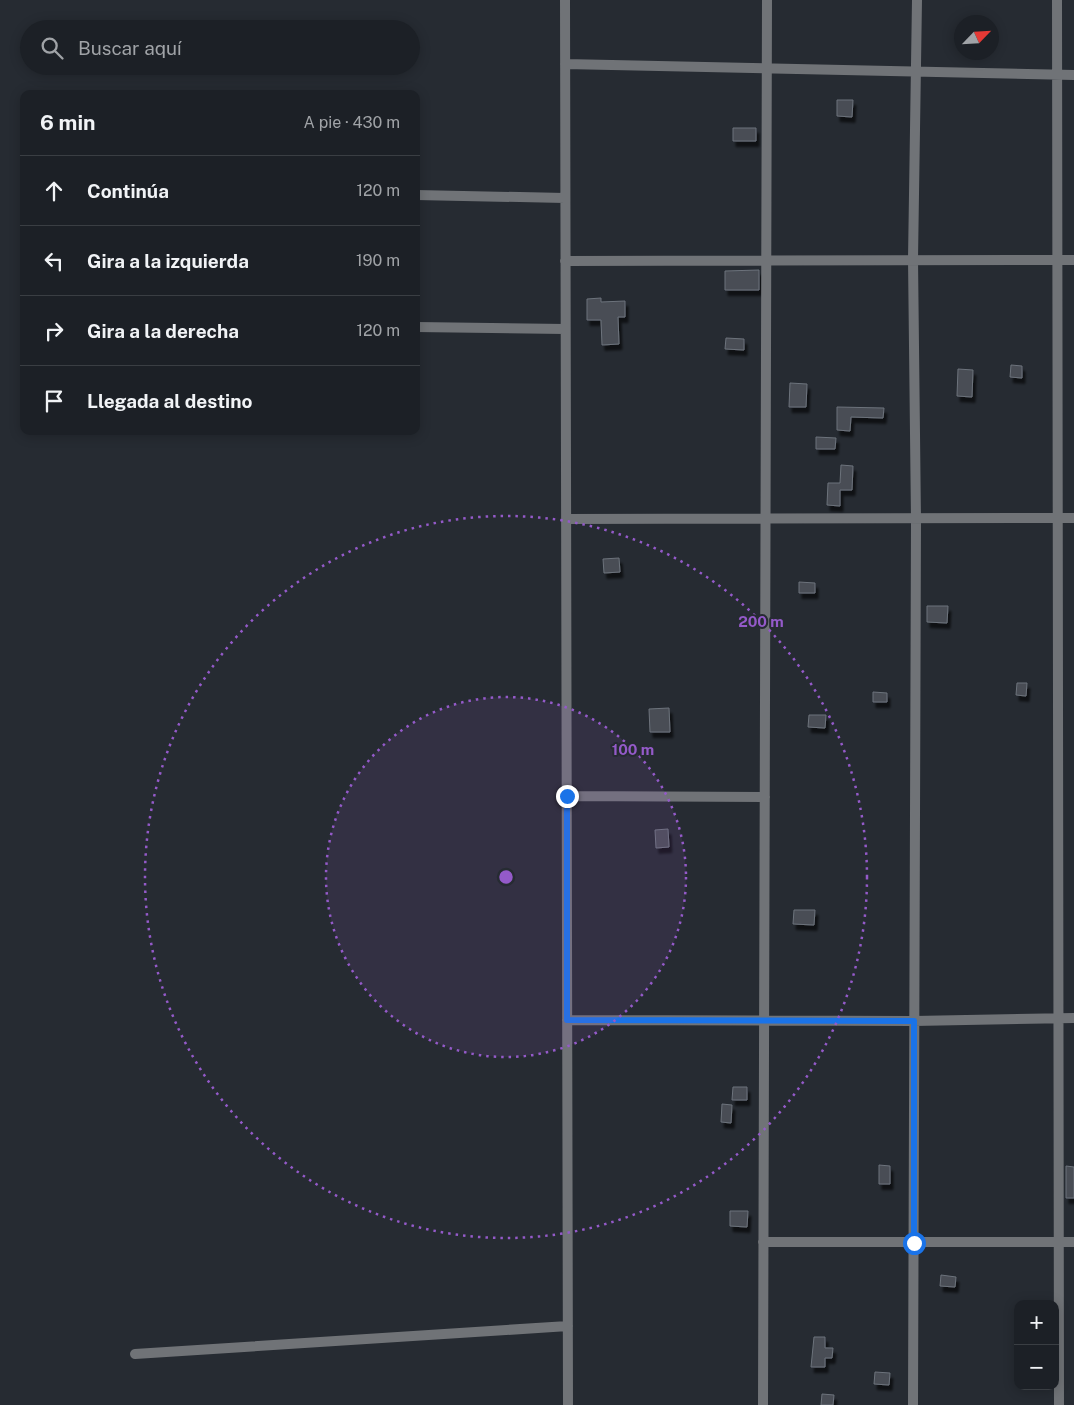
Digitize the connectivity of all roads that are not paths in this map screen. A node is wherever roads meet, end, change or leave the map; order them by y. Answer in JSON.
{"nodes":[{"id":1,"x":565,"y":0,"type":"edge"},
{"id":2,"x":767,"y":0,"type":"edge"},
{"id":3,"x":917,"y":0,"type":"edge"},
{"id":4,"x":1057,"y":0,"type":"edge"},
{"id":5,"x":565,"y":64,"type":"junction"},
{"id":6,"x":766,"y":69,"type":"junction"},
{"id":7,"x":916,"y":72,"type":"junction"},
{"id":8,"x":1057,"y":75,"type":"junction"},
{"id":9,"x":1074,"y":76,"type":"edge"},
{"id":10,"x":420,"y":195,"type":"edge"},
{"id":11,"x":565,"y":198,"type":"junction"},
{"id":12,"x":913,"y":259,"type":"junction"},
{"id":13,"x":1057,"y":260,"type":"junction"},
{"id":14,"x":1074,"y":260,"type":"edge"},
{"id":15,"x":565,"y":261,"type":"junction"},
{"id":16,"x":766,"y":261,"type":"junction"},
{"id":17,"x":420,"y":327,"type":"edge"},
{"id":18,"x":565,"y":329,"type":"junction"},
{"id":19,"x":1058,"y":518,"type":"junction"},
{"id":20,"x":1074,"y":518,"type":"edge"},
{"id":21,"x":566,"y":519,"type":"junction"},
{"id":22,"x":765,"y":520,"type":"junction"},
{"id":23,"x":916,"y":520,"type":"junction"},
{"id":24,"x":567,"y":796,"type":"junction"},
{"id":25,"x":765,"y":797,"type":"junction"},
{"id":26,"x":1074,"y":1018,"type":"edge"},
{"id":27,"x":1058,"y":1019,"type":"junction"},
{"id":28,"x":567,"y":1020,"type":"junction"},
{"id":29,"x":764,"y":1020,"type":"junction"},
{"id":30,"x":914,"y":1021,"type":"junction"},
{"id":31,"x":763,"y":1242,"type":"junction"},
{"id":32,"x":1058,"y":1242,"type":"junction"},
{"id":33,"x":1074,"y":1242,"type":"edge"},
{"id":34,"x":914,"y":1243,"type":"junction"},
{"id":35,"x":568,"y":1326,"type":"junction"},
{"id":36,"x":135,"y":1354,"type":"dead end"},
{"id":37,"x":568,"y":1405,"type":"edge"},
{"id":38,"x":763,"y":1405,"type":"edge"},
{"id":39,"x":913,"y":1405,"type":"edge"},
{"id":40,"x":1059,"y":1405,"type":"edge"}],
"edges":[{"from":1,"to":5,"type":"street"},
{"from":2,"to":6,"type":"street"},
{"from":3,"to":7,"type":"street"},
{"from":4,"to":8,"type":"street"},
{"from":5,"to":6,"type":"street"},
{"from":5,"to":11,"type":"street"},
{"from":6,"to":7,"type":"street"},
{"from":6,"to":16,"type":"street"},
{"from":7,"to":8,"type":"street"},
{"from":7,"to":12,"type":"street"},
{"from":8,"to":9,"type":"street"},
{"from":8,"to":13,"type":"street"},
{"from":10,"to":11,"type":"street"},
{"from":11,"to":15,"type":"street"},
{"from":12,"to":13,"type":"street"},
{"from":12,"to":16,"type":"street"},
{"from":12,"to":23,"type":"street"},
{"from":13,"to":14,"type":"street"},
{"from":13,"to":19,"type":"street"},
{"from":15,"to":16,"type":"street"},
{"from":15,"to":18,"type":"street"},
{"from":16,"to":22,"type":"street"},
{"from":17,"to":18,"type":"street"},
{"from":18,"to":21,"type":"street"},
{"from":19,"to":20,"type":"street"},
{"from":19,"to":23,"type":"street"},
{"from":19,"to":27,"type":"street"},
{"from":21,"to":22,"type":"street"},
{"from":21,"to":24,"type":"street"},
{"from":22,"to":23,"type":"street"},
{"from":22,"to":25,"type":"street"},
{"from":23,"to":30,"type":"street"},
{"from":24,"to":25,"type":"street"},
{"from":24,"to":28,"type":"street"},
{"from":25,"to":29,"type":"street"},
{"from":26,"to":27,"type":"street"},
{"from":27,"to":30,"type":"street"},
{"from":27,"to":32,"type":"street"},
{"from":28,"to":29,"type":"street"},
{"from":28,"to":35,"type":"street"},
{"from":29,"to":30,"type":"street"},
{"from":29,"to":31,"type":"street"},
{"from":30,"to":34,"type":"street"},
{"from":31,"to":34,"type":"street"},
{"from":31,"to":38,"type":"street"},
{"from":32,"to":33,"type":"street"},
{"from":32,"to":34,"type":"street"},
{"from":32,"to":40,"type":"street"},
{"from":34,"to":39,"type":"street"},
{"from":35,"to":36,"type":"street"},
{"from":35,"to":37,"type":"street"}]}
